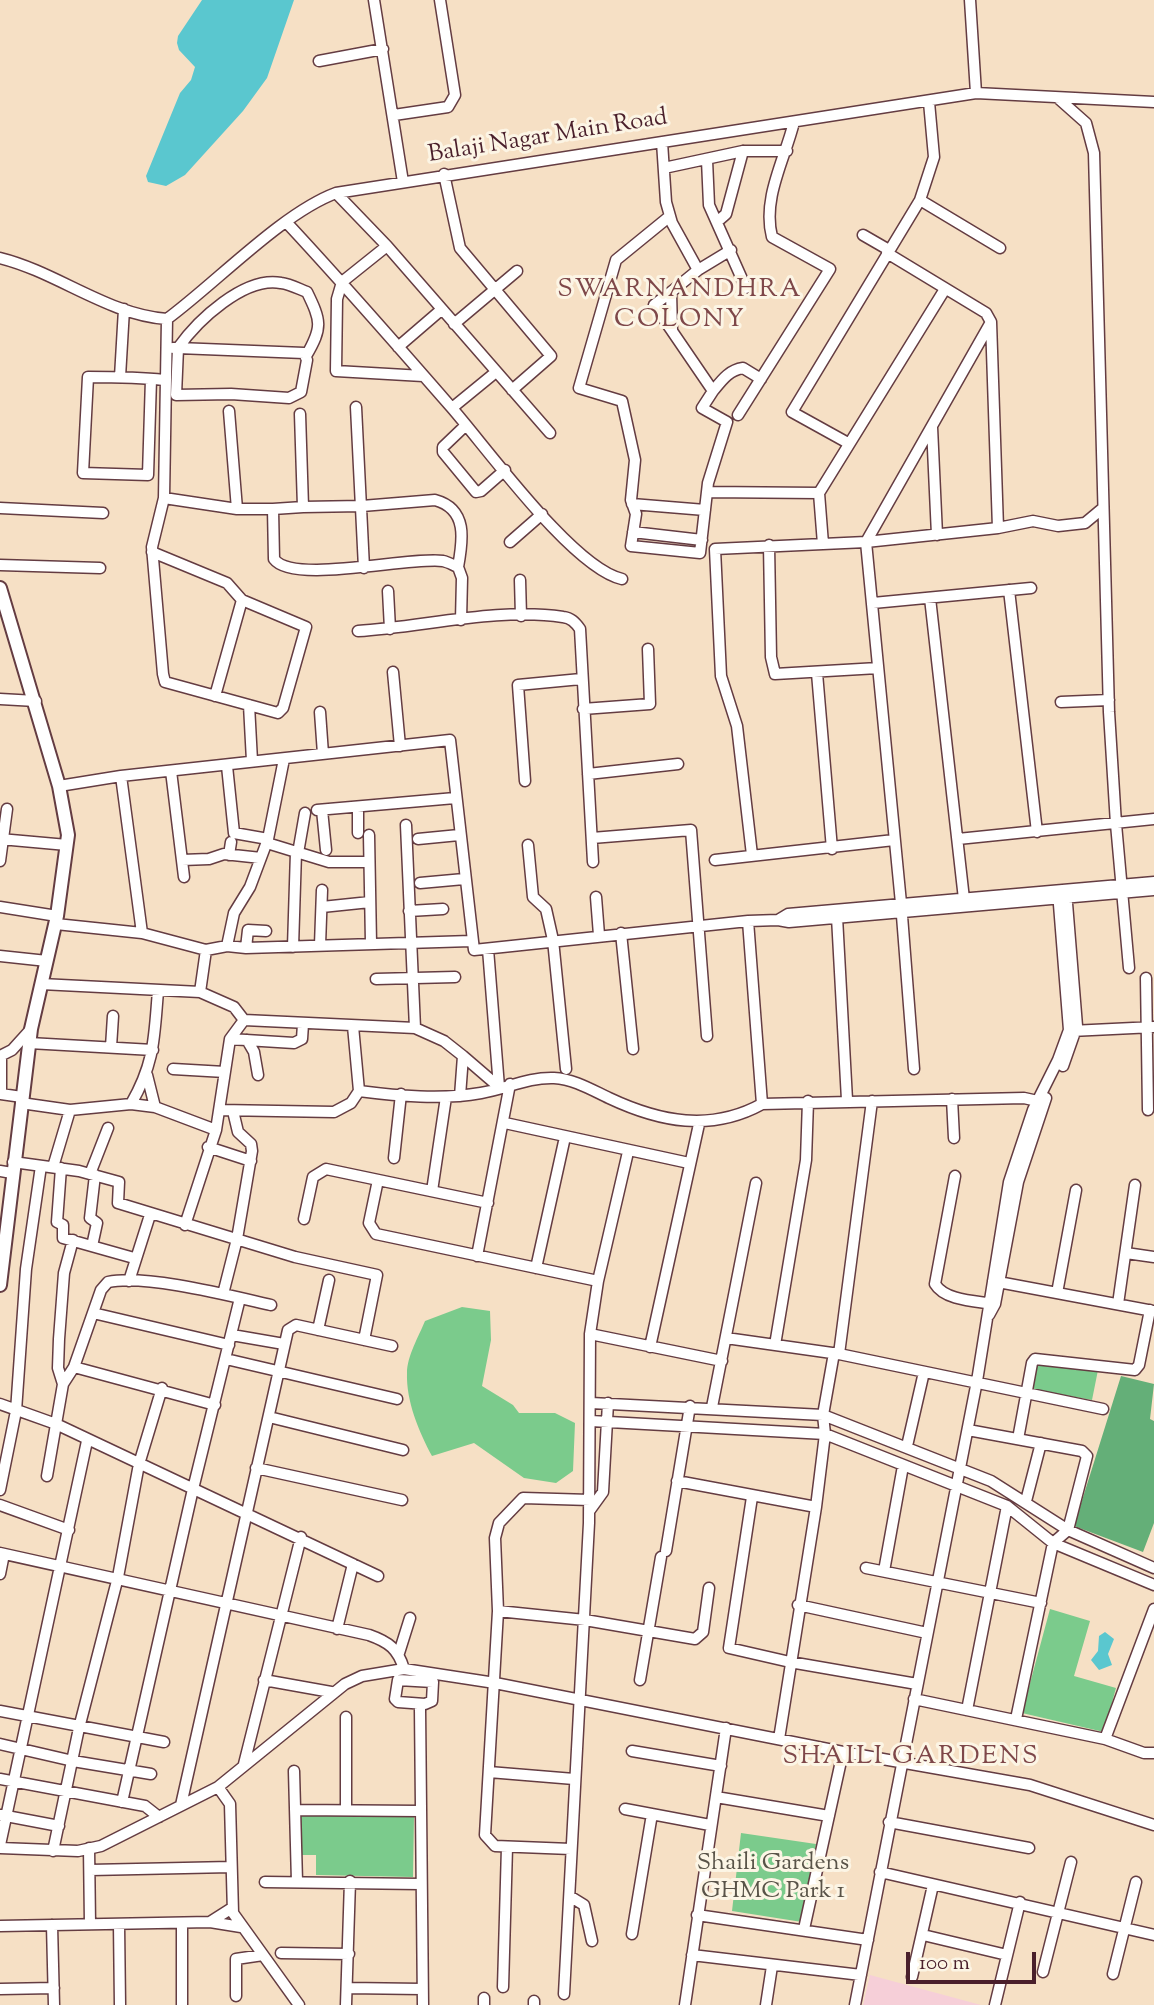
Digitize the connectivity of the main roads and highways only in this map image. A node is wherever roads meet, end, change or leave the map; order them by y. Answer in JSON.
{"nodes":[{"id":1,"x":0,"y":588,"type":"edge"},
{"id":2,"x":5,"y":614,"type":"edge"},
{"id":3,"x":8,"y":1169,"type":"edge"},
{"id":4,"x":2,"y":1249,"type":"edge"},
{"id":5,"x":0,"y":1273,"type":"edge"},
{"id":6,"x":0,"y":1285,"type":"edge"}],
"edges":[{"from":1,"to":2,"type":"main road"},
{"from":2,"to":3,"type":"main road"},
{"from":3,"to":4,"type":"main road"},
{"from":4,"to":5,"type":"main road"},
{"from":5,"to":6,"type":"main road"}]}
